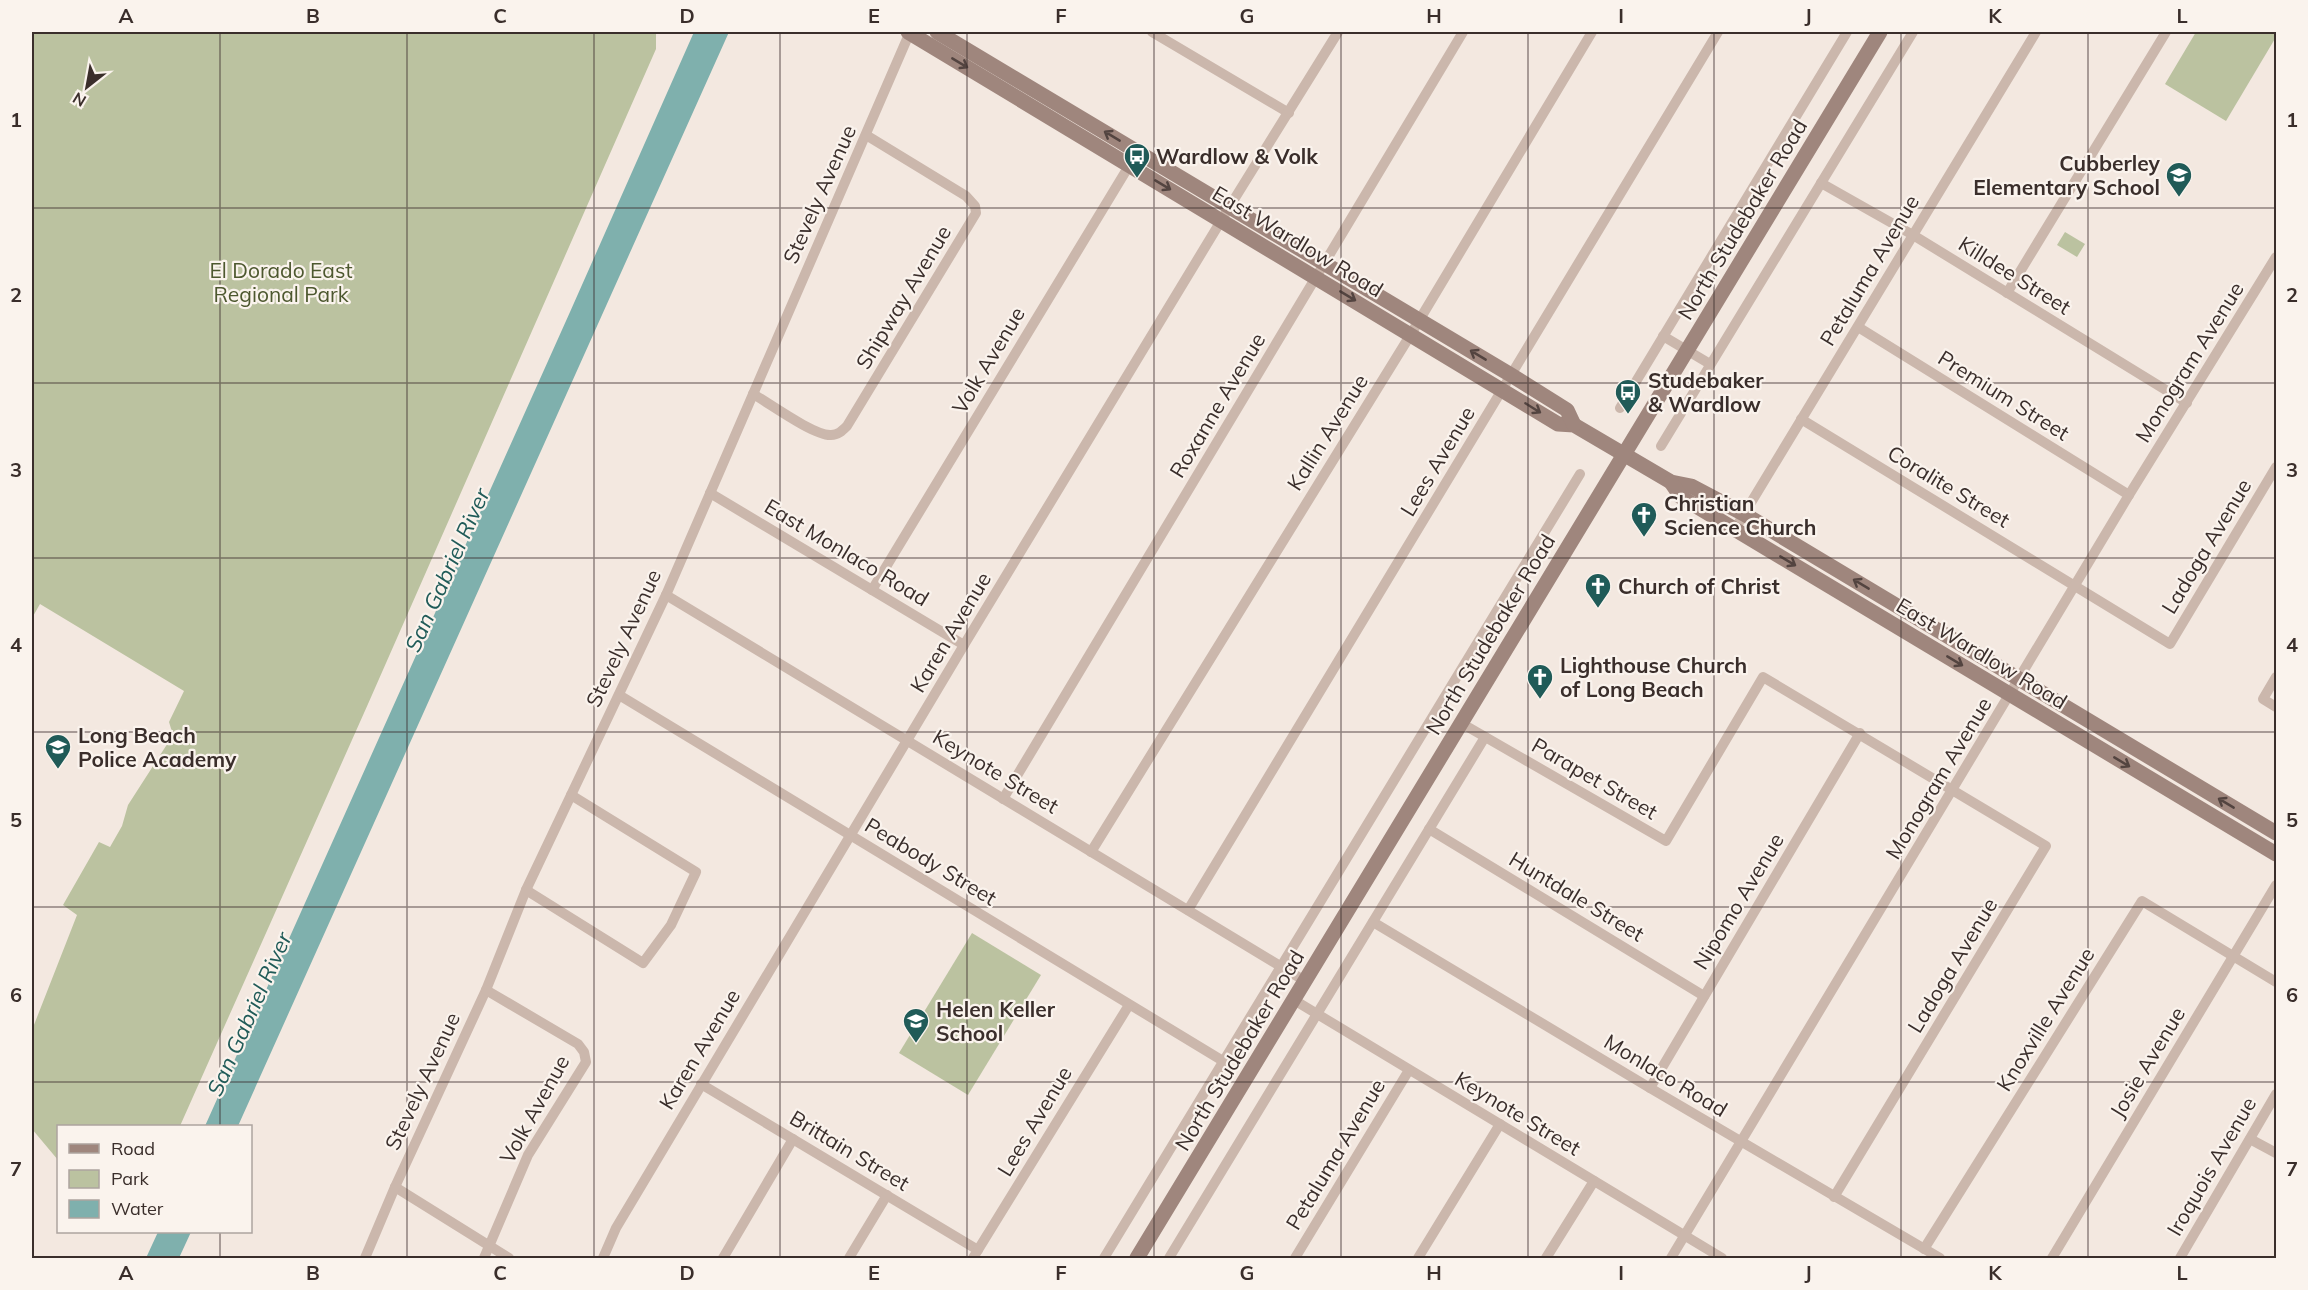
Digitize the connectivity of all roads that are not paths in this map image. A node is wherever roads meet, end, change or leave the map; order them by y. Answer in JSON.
{"nodes":[{"id":1,"x":910,"y":32,"type":"edge"},
{"id":2,"x":937,"y":32,"type":"edge"},
{"id":3,"x":1152,"y":32,"type":"edge"},
{"id":4,"x":1338,"y":32,"type":"edge"},
{"id":5,"x":1463,"y":32,"type":"edge"},
{"id":6,"x":1592,"y":32,"type":"edge"},
{"id":7,"x":1719,"y":32,"type":"edge"},
{"id":8,"x":1847,"y":32,"type":"edge"},
{"id":9,"x":1880,"y":32,"type":"edge"},
{"id":10,"x":1913,"y":32,"type":"edge"},
{"id":11,"x":2036,"y":32,"type":"edge"},
{"id":12,"x":2166,"y":32,"type":"edge"},
{"id":13,"x":1289,"y":113,"type":"junction"},
{"id":14,"x":866,"y":135,"type":"junction"},
{"id":15,"x":1134,"y":158,"type":"junction"},
{"id":16,"x":1821,"y":183,"type":"junction"},
{"id":17,"x":1230,"y":206,"type":"junction"},
{"id":18,"x":1222,"y":220,"type":"junction"},
{"id":19,"x":1913,"y":235,"type":"junction"},
{"id":20,"x":2277,"y":256,"type":"edge"},
{"id":21,"x":1325,"y":263,"type":"junction"},
{"id":22,"x":1317,"y":277,"type":"junction"},
{"id":23,"x":2007,"y":293,"type":"junction"},
{"id":24,"x":1419,"y":320,"type":"junction"},
{"id":25,"x":1858,"y":327,"type":"junction"},
{"id":26,"x":1411,"y":334,"type":"junction"},
{"id":27,"x":1663,"y":336,"type":"junction"},
{"id":28,"x":1687,"y":351,"type":"junction"},
{"id":29,"x":1710,"y":364,"type":"junction"},
{"id":30,"x":1511,"y":375,"type":"junction"},
{"id":31,"x":1503,"y":389,"type":"junction"},
{"id":32,"x":753,"y":394,"type":"junction"},
{"id":33,"x":2187,"y":403,"type":"junction"},
{"id":34,"x":1620,"y":408,"type":"dead end"},
{"id":35,"x":1802,"y":419,"type":"junction"},
{"id":36,"x":1574,"y":424,"type":"junction"},
{"id":37,"x":1661,"y":446,"type":"dead end"},
{"id":38,"x":1624,"y":454,"type":"junction"},
{"id":39,"x":2277,"y":467,"type":"edge"},
{"id":40,"x":1580,"y":474,"type":"dead end"},
{"id":41,"x":1671,"y":482,"type":"junction"},
{"id":42,"x":710,"y":493,"type":"junction"},
{"id":43,"x":2130,"y":495,"type":"junction"},
{"id":44,"x":1744,"y":514,"type":"junction"},
{"id":45,"x":1735,"y":529,"type":"junction"},
{"id":46,"x":2076,"y":586,"type":"junction"},
{"id":47,"x":872,"y":590,"type":"junction"},
{"id":48,"x":666,"y":595,"type":"junction"},
{"id":49,"x":964,"y":645,"type":"junction"},
{"id":50,"x":2277,"y":677,"type":"edge"},
{"id":51,"x":2020,"y":680,"type":"junction"},
{"id":52,"x":619,"y":694,"type":"junction"},
{"id":53,"x":2011,"y":695,"type":"junction"},
{"id":54,"x":2277,"y":706,"type":"edge"},
{"id":55,"x":1461,"y":723,"type":"junction"},
{"id":56,"x":1860,"y":733,"type":"junction"},
{"id":57,"x":1485,"y":737,"type":"junction"},
{"id":58,"x":908,"y":741,"type":"junction"},
{"id":59,"x":1953,"y":789,"type":"junction"},
{"id":60,"x":571,"y":795,"type":"junction"},
{"id":61,"x":1003,"y":799,"type":"junction"},
{"id":62,"x":1429,"y":830,"type":"junction"},
{"id":63,"x":2277,"y":833,"type":"edge"},
{"id":64,"x":850,"y":834,"type":"junction"},
{"id":65,"x":1091,"y":852,"type":"junction"},
{"id":66,"x":2277,"y":854,"type":"edge"},
{"id":67,"x":2277,"y":885,"type":"edge"},
{"id":68,"x":526,"y":890,"type":"junction"},
{"id":69,"x":1188,"y":910,"type":"junction"},
{"id":70,"x":1373,"y":922,"type":"junction"},
{"id":71,"x":2234,"y":955,"type":"junction"},
{"id":72,"x":1281,"y":966,"type":"junction"},
{"id":73,"x":1305,"y":981,"type":"junction"},
{"id":74,"x":2277,"y":982,"type":"edge"},
{"id":75,"x":486,"y":990,"type":"junction"},
{"id":76,"x":1704,"y":996,"type":"junction"},
{"id":77,"x":1294,"y":1000,"type":"junction"},
{"id":78,"x":1129,"y":1005,"type":"junction"},
{"id":79,"x":1317,"y":1014,"type":"junction"},
{"id":80,"x":1223,"y":1061,"type":"junction"},
{"id":81,"x":1409,"y":1070,"type":"junction"},
{"id":82,"x":701,"y":1084,"type":"junction"},
{"id":83,"x":1650,"y":1088,"type":"junction"},
{"id":84,"x":2277,"y":1094,"type":"edge"},
{"id":85,"x":1500,"y":1124,"type":"junction"},
{"id":86,"x":793,"y":1139,"type":"junction"},
{"id":87,"x":2250,"y":1139,"type":"junction"},
{"id":88,"x":1742,"y":1143,"type":"junction"},
{"id":89,"x":2277,"y":1154,"type":"edge"},
{"id":90,"x":1594,"y":1181,"type":"junction"},
{"id":91,"x":395,"y":1187,"type":"junction"},
{"id":92,"x":887,"y":1196,"type":"junction"},
{"id":93,"x":1834,"y":1197,"type":"junction"},
{"id":94,"x":1685,"y":1236,"type":"junction"},
{"id":95,"x":490,"y":1247,"type":"junction"},
{"id":96,"x":1924,"y":1249,"type":"junction"},
{"id":97,"x":976,"y":1254,"type":"edge"},
{"id":98,"x":365,"y":1258,"type":"edge"},
{"id":99,"x":484,"y":1258,"type":"edge"},
{"id":100,"x":509,"y":1258,"type":"edge"},
{"id":101,"x":603,"y":1258,"type":"edge"},
{"id":102,"x":723,"y":1258,"type":"edge"},
{"id":103,"x":849,"y":1258,"type":"edge"},
{"id":104,"x":1104,"y":1258,"type":"edge"},
{"id":105,"x":1137,"y":1258,"type":"edge"},
{"id":106,"x":1169,"y":1258,"type":"edge"},
{"id":107,"x":1295,"y":1258,"type":"edge"},
{"id":108,"x":1418,"y":1258,"type":"edge"},
{"id":109,"x":1546,"y":1258,"type":"edge"},
{"id":110,"x":1671,"y":1258,"type":"edge"},
{"id":111,"x":1722,"y":1258,"type":"edge"},
{"id":112,"x":1940,"y":1258,"type":"edge"},
{"id":113,"x":2052,"y":1258,"type":"edge"},
{"id":114,"x":2180,"y":1258,"type":"edge"}],
"edges":[{"from":1,"to":14,"type":"street","name":"Stevely Avenue"},
{"from":1,"to":15,"type":"main road","name":"East Wardlow Road","one_way":true},
{"from":15,"to":2,"type":"main road","name":"East Wardlow Road","one_way":true},
{"from":3,"to":13,"type":"street"},
{"from":4,"to":13,"type":"street","name":"Karen Avenue"},
{"from":5,"to":21,"type":"street","name":"Roxanne Avenue"},
{"from":6,"to":24,"type":"street","name":"Kallin Avenue"},
{"from":7,"to":30,"type":"street","name":"Lees Avenue"},
{"from":8,"to":27,"type":"street","name":"North Studebaker Road"},
{"from":9,"to":28,"type":"main road","name":"North Studebaker Road"},
{"from":10,"to":16,"type":"street"},
{"from":11,"to":19,"type":"street","name":"Petaluma Avenue"},
{"from":12,"to":23,"type":"street"},
{"from":13,"to":17,"type":"street","name":"Karen Avenue"},
{"from":14,"to":32,"type":"street","name":"Stevely Avenue"},
{"from":14,"to":32,"type":"street","name":"Shipway Avenue"},
{"from":15,"to":17,"type":"main road","name":"East Wardlow Road"},
{"from":15,"to":18,"type":"main road","name":"East Wardlow Road","one_way":true},
{"from":15,"to":47,"type":"street","name":"Volk Avenue"},
{"from":16,"to":19,"type":"street","name":"Killdee Street"},
{"from":16,"to":29,"type":"street"},
{"from":17,"to":18,"type":"street","name":"Karen Avenue"},
{"from":17,"to":21,"type":"main road","name":"East Wardlow Road"},
{"from":18,"to":22,"type":"main road","name":"East Wardlow Road"},
{"from":18,"to":49,"type":"street","name":"Karen Avenue"},
{"from":19,"to":23,"type":"street","name":"Killdee Street"},
{"from":19,"to":25,"type":"street","name":"Petaluma Avenue"},
{"from":20,"to":33,"type":"street","name":"Monogram Avenue"},
{"from":21,"to":22,"type":"street","name":"Roxanne Avenue"},
{"from":21,"to":24,"type":"main road","name":"East Wardlow Road"},
{"from":22,"to":26,"type":"main road","name":"East Wardlow Road","one_way":true},
{"from":22,"to":61,"type":"street","name":"Roxanne Avenue"},
{"from":23,"to":33,"type":"street","name":"Killdee Street"},
{"from":24,"to":26,"type":"street","name":"Kallin Avenue"},
{"from":30,"to":24,"type":"main road","name":"East Wardlow Road","one_way":true},
{"from":25,"to":35,"type":"street","name":"Petaluma Avenue"},
{"from":25,"to":43,"type":"street","name":"Premium Street"},
{"from":26,"to":31,"type":"main road","name":"East Wardlow Road"},
{"from":26,"to":65,"type":"street","name":"Kallin Avenue"},
{"from":27,"to":28,"type":"street"},
{"from":27,"to":34,"type":"street","name":"North Studebaker Road"},
{"from":28,"to":29,"type":"street"},
{"from":28,"to":38,"type":"main road","name":"North Studebaker Road"},
{"from":29,"to":37,"type":"street"},
{"from":30,"to":31,"type":"street","name":"Lees Avenue"},
{"from":30,"to":36,"type":"main road","name":"East Wardlow Road"},
{"from":31,"to":36,"type":"main road","name":"East Wardlow Road","one_way":true},
{"from":31,"to":69,"type":"street","name":"Lees Avenue"},
{"from":32,"to":42,"type":"street","name":"Stevely Avenue"},
{"from":33,"to":43,"type":"street","name":"Monogram Avenue"},
{"from":35,"to":44,"type":"street","name":"Petaluma Avenue"},
{"from":35,"to":46,"type":"street","name":"Coralite Street"},
{"from":36,"to":38,"type":"main road","name":"East Wardlow Road"},
{"from":38,"to":41,"type":"main road","name":"East Wardlow Road"},
{"from":38,"to":55,"type":"main road","name":"North Studebaker Road"},
{"from":39,"to":46,"type":"street","name":"Ladoga Avenue"},
{"from":40,"to":72,"type":"street","name":"North Studebaker Road"},
{"from":41,"to":44,"type":"main road","name":"East Wardlow Road"},
{"from":41,"to":45,"type":"main road","name":"East Wardlow Road"},
{"from":42,"to":47,"type":"street","name":"East Monlaco Road"},
{"from":42,"to":48,"type":"street","name":"Stevely Avenue"},
{"from":43,"to":46,"type":"street","name":"Monogram Avenue"},
{"from":44,"to":45,"type":"street","name":"Petaluma Avenue"},
{"from":51,"to":44,"type":"main road","name":"East Wardlow Road","one_way":true},
{"from":45,"to":53,"type":"main road","name":"East Wardlow Road","one_way":true},
{"from":46,"to":51,"type":"street","name":"Monogram Avenue"},
{"from":47,"to":49,"type":"street","name":"East Monlaco Road"},
{"from":48,"to":52,"type":"street","name":"Stevely Avenue"},
{"from":48,"to":58,"type":"street","name":"Keynote Street"},
{"from":49,"to":58,"type":"street","name":"Karen Avenue"},
{"from":50,"to":54,"type":"street"},
{"from":51,"to":53,"type":"street","name":"Monogram Avenue"},
{"from":63,"to":51,"type":"main road","name":"East Wardlow Road","one_way":true},
{"from":52,"to":60,"type":"street","name":"Stevely Avenue"},
{"from":52,"to":64,"type":"street","name":"Peabody Street"},
{"from":53,"to":59,"type":"street","name":"Monogram Avenue"},
{"from":53,"to":66,"type":"main road","name":"East Wardlow Road","one_way":true},
{"from":55,"to":57,"type":"street","name":"Parapet Street"},
{"from":55,"to":73,"type":"main road","name":"North Studebaker Road"},
{"from":56,"to":57,"type":"street","name":"Parapet Street"},
{"from":56,"to":59,"type":"street","name":"Parapet Street"},
{"from":56,"to":76,"type":"street","name":"Nipomo Avenue"},
{"from":57,"to":62,"type":"street"},
{"from":58,"to":61,"type":"street","name":"Keynote Street"},
{"from":58,"to":64,"type":"street","name":"Karen Avenue"},
{"from":59,"to":88,"type":"street","name":"Monogram Avenue"},
{"from":59,"to":93,"type":"street","name":"Ladoga Avenue"},
{"from":60,"to":68,"type":"street","name":"Stevely Avenue"},
{"from":60,"to":68,"type":"street"},
{"from":61,"to":65,"type":"street","name":"Keynote Street"},
{"from":62,"to":70,"type":"street"},
{"from":62,"to":76,"type":"street","name":"Huntdale Street"},
{"from":64,"to":78,"type":"street","name":"Peabody Street"},
{"from":64,"to":82,"type":"street","name":"Karen Avenue"},
{"from":65,"to":69,"type":"street","name":"Keynote Street"},
{"from":67,"to":71,"type":"street","name":"Josie Avenue"},
{"from":68,"to":75,"type":"street","name":"Stevely Avenue"},
{"from":69,"to":72,"type":"street","name":"Keynote Street"},
{"from":70,"to":79,"type":"street"},
{"from":70,"to":83,"type":"street","name":"Monlaco Road"},
{"from":71,"to":74,"type":"street"},
{"from":71,"to":96,"type":"street","name":"Knoxville Avenue"},
{"from":71,"to":113,"type":"street","name":"Josie Avenue"},
{"from":72,"to":73,"type":"street","name":"Keynote Street"},
{"from":72,"to":80,"type":"street","name":"North Studebaker Road"},
{"from":73,"to":77,"type":"main road","name":"North Studebaker Road"},
{"from":75,"to":91,"type":"street","name":"Stevely Avenue"},
{"from":75,"to":95,"type":"street","name":"Volk Avenue"},
{"from":76,"to":83,"type":"street","name":"Nipomo Avenue"},
{"from":77,"to":79,"type":"street","name":"Keynote Street"},
{"from":77,"to":105,"type":"main road","name":"North Studebaker Road"},
{"from":78,"to":80,"type":"street","name":"Peabody Street"},
{"from":78,"to":97,"type":"street","name":"Lees Avenue"},
{"from":79,"to":81,"type":"street","name":"Keynote Street"},
{"from":79,"to":106,"type":"street"},
{"from":80,"to":104,"type":"street","name":"North Studebaker Road"},
{"from":81,"to":85,"type":"street","name":"Keynote Street"},
{"from":81,"to":107,"type":"street","name":"Petaluma Avenue"},
{"from":82,"to":86,"type":"street","name":"Brittain Street"},
{"from":82,"to":101,"type":"street","name":"Karen Avenue"},
{"from":83,"to":88,"type":"street","name":"Monlaco Road"},
{"from":84,"to":87,"type":"street","name":"Iroquois Avenue"},
{"from":85,"to":90,"type":"street","name":"Keynote Street"},
{"from":85,"to":108,"type":"street"},
{"from":86,"to":92,"type":"street","name":"Brittain Street"},
{"from":86,"to":102,"type":"street"},
{"from":87,"to":89,"type":"street"},
{"from":87,"to":114,"type":"street","name":"Iroquois Avenue"},
{"from":88,"to":93,"type":"street","name":"Monlaco Road"},
{"from":88,"to":94,"type":"street","name":"Monogram Avenue"},
{"from":90,"to":94,"type":"street","name":"Keynote Street"},
{"from":90,"to":109,"type":"street"},
{"from":91,"to":95,"type":"street"},
{"from":91,"to":98,"type":"street","name":"Stevely Avenue"},
{"from":92,"to":97,"type":"street","name":"Brittain Street"},
{"from":92,"to":103,"type":"street"},
{"from":93,"to":96,"type":"street","name":"Monlaco Road"},
{"from":94,"to":110,"type":"street","name":"Monogram Avenue"},
{"from":94,"to":111,"type":"street","name":"Keynote Street"},
{"from":95,"to":99,"type":"street","name":"Volk Avenue"},
{"from":95,"to":100,"type":"street"},
{"from":96,"to":112,"type":"street","name":"Monlaco Road"}]}
